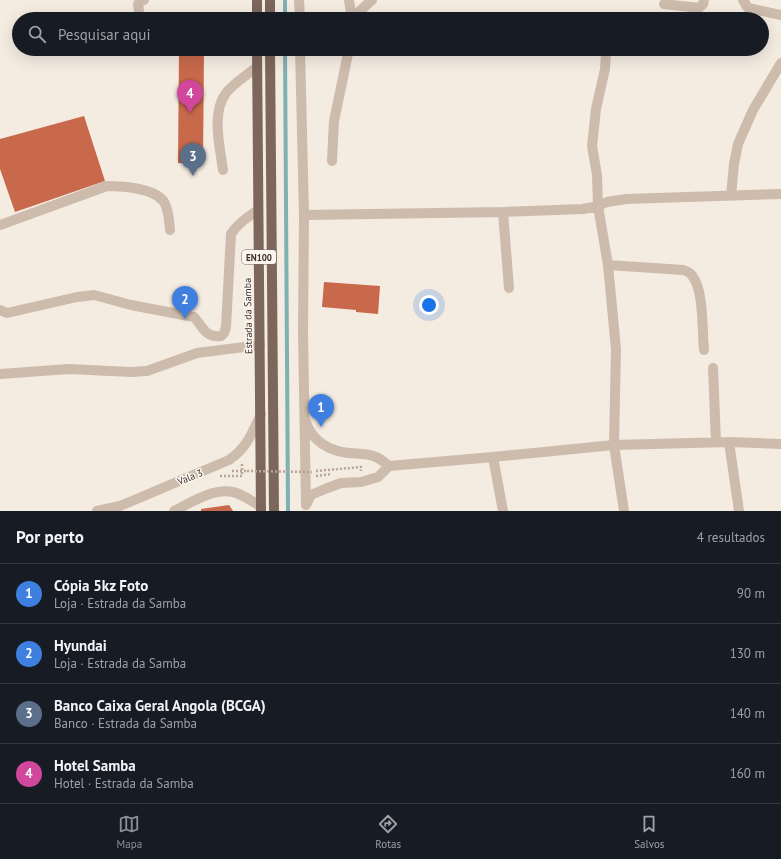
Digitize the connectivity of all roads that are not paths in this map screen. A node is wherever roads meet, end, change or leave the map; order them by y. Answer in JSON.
{"nodes":[{"id":1,"x":144,"y":0,"type":"edge"},
{"id":2,"x":256,"y":0,"type":"edge"},
{"id":3,"x":270,"y":0,"type":"edge"},
{"id":4,"x":299,"y":0,"type":"edge"},
{"id":5,"x":349,"y":0,"type":"edge"},
{"id":6,"x":372,"y":0,"type":"edge"},
{"id":7,"x":704,"y":0,"type":"edge"},
{"id":8,"x":743,"y":0,"type":"edge"},
{"id":9,"x":664,"y":4,"type":"dead end"},
{"id":10,"x":139,"y":12,"type":"edge"},
{"id":11,"x":257,"y":12,"type":"edge"},
{"id":12,"x":270,"y":12,"type":"edge"},
{"id":13,"x":300,"y":12,"type":"edge"},
{"id":14,"x":351,"y":12,"type":"edge"},
{"id":15,"x":359,"y":12,"type":"edge"},
{"id":16,"x":767,"y":12,"type":"edge"},
{"id":17,"x":769,"y":12,"type":"edge"},
{"id":18,"x":781,"y":15,"type":"edge"},
{"id":19,"x":257,"y":56,"type":"edge"},
{"id":20,"x":270,"y":56,"type":"edge"},
{"id":21,"x":300,"y":56,"type":"edge"},
{"id":22,"x":348,"y":56,"type":"edge"},
{"id":23,"x":606,"y":56,"type":"edge"},
{"id":24,"x":781,"y":63,"type":"edge"},
{"id":25,"x":257,"y":67,"type":"junction"},
{"id":26,"x":332,"y":161,"type":"dead end"},
{"id":27,"x":223,"y":170,"type":"dead end"},
{"id":28,"x":781,"y":194,"type":"edge"},
{"id":29,"x":731,"y":196,"type":"junction"},
{"id":30,"x":598,"y":206,"type":"junction"},
{"id":31,"x":258,"y":210,"type":"junction"},
{"id":32,"x":503,"y":212,"type":"junction"},
{"id":33,"x":304,"y":215,"type":"junction"},
{"id":34,"x":0,"y":225,"type":"edge"},
{"id":35,"x":170,"y":230,"type":"dead end"},
{"id":36,"x":608,"y":265,"type":"junction"},
{"id":37,"x":509,"y":288,"type":"dead end"},
{"id":38,"x":0,"y":310,"type":"edge"},
{"id":39,"x":260,"y":345,"type":"junction"},
{"id":40,"x":704,"y":350,"type":"dead end"},
{"id":41,"x":713,"y":368,"type":"dead end"},
{"id":42,"x":0,"y":374,"type":"edge"},
{"id":43,"x":261,"y":414,"type":"junction"},
{"id":44,"x":304,"y":417,"type":"junction"},
{"id":45,"x":716,"y":442,"type":"junction"},
{"id":46,"x":729,"y":442,"type":"junction"},
{"id":47,"x":614,"y":444,"type":"junction"},
{"id":48,"x":781,"y":444,"type":"edge"},
{"id":49,"x":493,"y":457,"type":"junction"},
{"id":50,"x":389,"y":466,"type":"junction"},
{"id":51,"x":306,"y":508,"type":"edge"},
{"id":52,"x":261,"y":509,"type":"edge"},
{"id":53,"x":96,"y":511,"type":"edge"},
{"id":54,"x":174,"y":511,"type":"edge"},
{"id":55,"x":274,"y":511,"type":"edge"},
{"id":56,"x":503,"y":511,"type":"edge"},
{"id":57,"x":624,"y":511,"type":"edge"},
{"id":58,"x":739,"y":511,"type":"edge"}],
"edges":[{"from":1,"to":10,"type":"street"},
{"from":2,"to":11,"type":"main road"},
{"from":3,"to":12,"type":"main road"},
{"from":4,"to":13,"type":"street"},
{"from":5,"to":14,"type":"street"},
{"from":6,"to":15,"type":"street"},
{"from":7,"to":9,"type":"street"},
{"from":8,"to":16,"type":"street"},
{"from":17,"to":18,"type":"street"},
{"from":19,"to":25,"type":"main road","name":"Estrada da Samba","number":"EN100"},
{"from":20,"to":55,"type":"main road","number":"EN100"},
{"from":21,"to":33,"type":"street"},
{"from":22,"to":26,"type":"street"},
{"from":23,"to":30,"type":"street"},
{"from":24,"to":29,"type":"street"},
{"from":25,"to":27,"type":"street"},
{"from":25,"to":31,"type":"main road","name":"Estrada da Samba","number":"EN100"},
{"from":28,"to":29,"type":"street"},
{"from":29,"to":30,"type":"street"},
{"from":30,"to":32,"type":"street"},
{"from":30,"to":36,"type":"street"},
{"from":31,"to":38,"type":"street"},
{"from":31,"to":39,"type":"main road","name":"Estrada da Samba","number":"EN100"},
{"from":32,"to":33,"type":"street"},
{"from":32,"to":37,"type":"street"},
{"from":33,"to":44,"type":"street"},
{"from":34,"to":35,"type":"street"},
{"from":36,"to":40,"type":"street"},
{"from":36,"to":47,"type":"street"},
{"from":39,"to":42,"type":"street"},
{"from":39,"to":43,"type":"main road","name":"Estrada da Samba","number":"EN100"},
{"from":41,"to":45,"type":"street"},
{"from":43,"to":52,"type":"main road","name":"Estrada da Samba","number":"EN100"},
{"from":43,"to":53,"type":"street","name":"Vala 3"},
{"from":44,"to":50,"type":"street"},
{"from":44,"to":51,"type":"street"},
{"from":45,"to":46,"type":"street"},
{"from":45,"to":47,"type":"street"},
{"from":46,"to":48,"type":"street"},
{"from":46,"to":58,"type":"street"},
{"from":47,"to":49,"type":"street"},
{"from":47,"to":57,"type":"street"},
{"from":49,"to":50,"type":"street"},
{"from":49,"to":56,"type":"street"},
{"from":50,"to":51,"type":"street"},
{"from":52,"to":54,"type":"street"}]}
